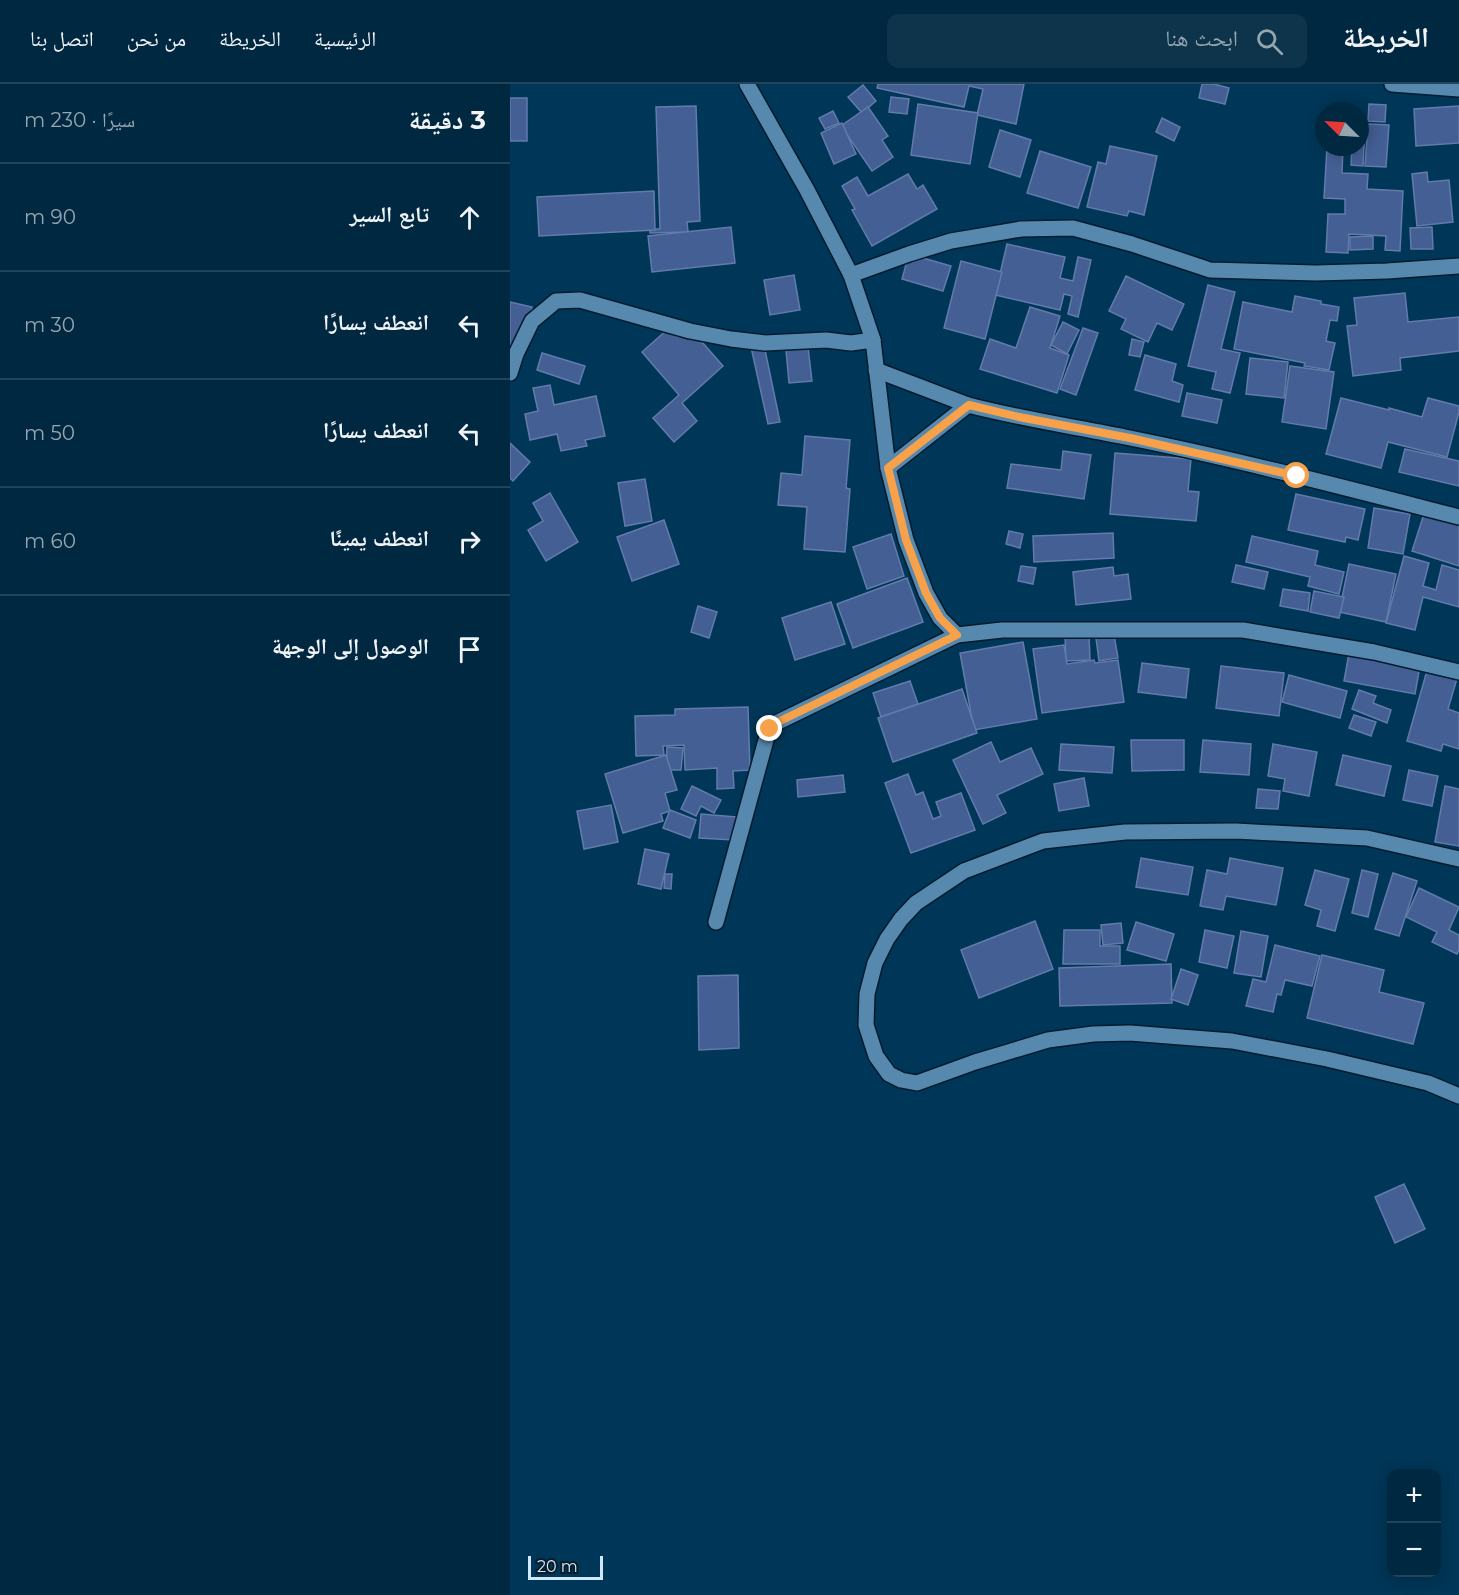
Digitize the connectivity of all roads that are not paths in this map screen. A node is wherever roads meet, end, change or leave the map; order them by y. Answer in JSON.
{"nodes":[{"id":1,"x":747,"y":84,"type":"edge"},
{"id":2,"x":1392,"y":84,"type":"edge"},
{"id":3,"x":1459,"y":89,"type":"edge"},
{"id":4,"x":1459,"y":266,"type":"edge"},
{"id":5,"x":851,"y":275,"type":"junction"},
{"id":6,"x":873,"y":340,"type":"junction"},
{"id":7,"x":876,"y":370,"type":"junction"},
{"id":8,"x":510,"y":373,"type":"edge"},
{"id":9,"x":969,"y":405,"type":"junction"},
{"id":10,"x":888,"y":468,"type":"junction"},
{"id":11,"x":1459,"y":517,"type":"edge"},
{"id":12,"x":957,"y":635,"type":"junction"},
{"id":13,"x":1459,"y":672,"type":"edge"},
{"id":14,"x":1459,"y":859,"type":"edge"},
{"id":15,"x":716,"y":922,"type":"dead end"},
{"id":16,"x":1459,"y":1096,"type":"edge"}],
"edges":[{"from":1,"to":5,"type":"street"},
{"from":2,"to":3,"type":"street"},
{"from":4,"to":5,"type":"street"},
{"from":5,"to":6,"type":"street"},
{"from":6,"to":7,"type":"street"},
{"from":6,"to":8,"type":"street"},
{"from":7,"to":9,"type":"street"},
{"from":7,"to":10,"type":"street"},
{"from":9,"to":10,"type":"street"},
{"from":9,"to":11,"type":"street"},
{"from":10,"to":12,"type":"street"},
{"from":12,"to":13,"type":"street"},
{"from":12,"to":15,"type":"street"},
{"from":14,"to":16,"type":"street"}]}
